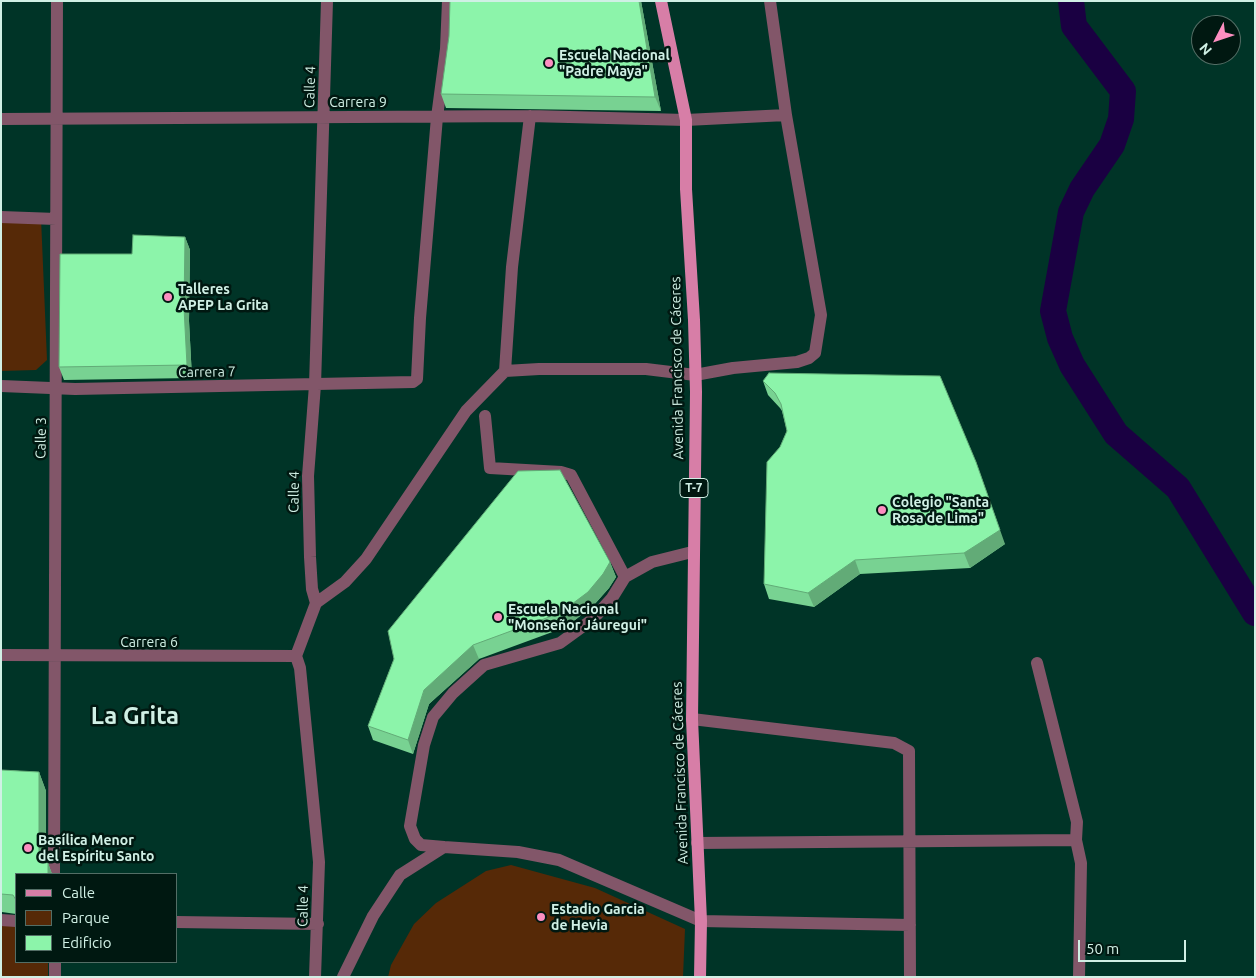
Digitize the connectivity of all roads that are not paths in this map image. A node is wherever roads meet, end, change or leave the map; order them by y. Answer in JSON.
{"nodes":[{"id":1,"x":57,"y":1,"type":"edge"},
{"id":2,"x":327,"y":1,"type":"edge"},
{"id":3,"x":448,"y":1,"type":"edge"},
{"id":4,"x":661,"y":1,"type":"edge"},
{"id":5,"x":770,"y":1,"type":"edge"},
{"id":6,"x":786,"y":115,"type":"junction"},
{"id":7,"x":530,"y":116,"type":"junction"},
{"id":8,"x":437,"y":117,"type":"junction"},
{"id":9,"x":324,"y":118,"type":"junction"},
{"id":10,"x":1,"y":119,"type":"edge"},
{"id":11,"x":56,"y":120,"type":"junction"},
{"id":12,"x":686,"y":120,"type":"junction"},
{"id":13,"x":1,"y":217,"type":"edge"},
{"id":14,"x":56,"y":219,"type":"junction"},
{"id":15,"x":505,"y":371,"type":"junction"},
{"id":16,"x":695,"y":375,"type":"junction"},
{"id":17,"x":315,"y":385,"type":"junction"},
{"id":18,"x":1,"y":386,"type":"edge"},
{"id":19,"x":57,"y":388,"type":"junction"},
{"id":20,"x":484,"y":416,"type":"dead end"},
{"id":21,"x":692,"y":552,"type":"junction"},
{"id":22,"x":625,"y":577,"type":"junction"},
{"id":23,"x":316,"y":603,"type":"junction"},
{"id":24,"x":1,"y":655,"type":"edge"},
{"id":25,"x":54,"y":656,"type":"junction"},
{"id":26,"x":296,"y":656,"type":"junction"},
{"id":27,"x":1036,"y":663,"type":"dead end"},
{"id":28,"x":692,"y":719,"type":"junction"},
{"id":29,"x":1076,"y":840,"type":"junction"},
{"id":30,"x":697,"y":843,"type":"junction"},
{"id":31,"x":910,"y":843,"type":"junction"},
{"id":32,"x":444,"y":847,"type":"junction"},
{"id":33,"x":54,"y":873,"type":"edge"},
{"id":34,"x":1,"y":920,"type":"edge"},
{"id":35,"x":15,"y":921,"type":"edge"},
{"id":36,"x":702,"y":921,"type":"junction"},
{"id":37,"x":178,"y":922,"type":"edge"},
{"id":38,"x":318,"y":924,"type":"junction"},
{"id":39,"x":910,"y":925,"type":"junction"},
{"id":40,"x":55,"y":963,"type":"edge"},
{"id":41,"x":55,"y":977,"type":"edge"},
{"id":42,"x":315,"y":977,"type":"edge"},
{"id":43,"x":343,"y":977,"type":"edge"},
{"id":44,"x":700,"y":977,"type":"edge"},
{"id":45,"x":910,"y":977,"type":"edge"},
{"id":46,"x":1079,"y":977,"type":"edge"}],
"edges":[{"from":1,"to":11,"type":"street","name":"Calle 3"},
{"from":2,"to":9,"type":"street","name":"Calle 4"},
{"from":3,"to":8,"type":"street"},
{"from":4,"to":12,"type":"main road","name":"Avenida Francisco de Cáceres","number":"T-7"},
{"from":5,"to":6,"type":"street"},
{"from":6,"to":12,"type":"street","name":"Carrera 9"},
{"from":6,"to":16,"type":"street"},
{"from":7,"to":8,"type":"street","name":"Carrera 9"},
{"from":7,"to":12,"type":"street","name":"Carrera 9"},
{"from":7,"to":15,"type":"street"},
{"from":8,"to":9,"type":"street","name":"Carrera 9"},
{"from":8,"to":17,"type":"street","name":"Carrera 7"},
{"from":9,"to":11,"type":"street","name":"Carrera 9"},
{"from":9,"to":17,"type":"street","name":"Calle 4"},
{"from":10,"to":11,"type":"street","name":"Carrera 9"},
{"from":11,"to":14,"type":"street","name":"Calle 3"},
{"from":12,"to":16,"type":"main road","name":"Avenida Francisco de Cáceres","number":"T-7"},
{"from":13,"to":14,"type":"street"},
{"from":14,"to":19,"type":"street","name":"Calle 3"},
{"from":15,"to":16,"type":"street"},
{"from":15,"to":23,"type":"street"},
{"from":16,"to":21,"type":"main road","name":"Avenida Francisco de Cáceres","number":"T-7"},
{"from":17,"to":19,"type":"street","name":"Carrera 7"},
{"from":17,"to":23,"type":"street","name":"Calle 4"},
{"from":18,"to":19,"type":"street","name":"Carrera 7"},
{"from":19,"to":25,"type":"street","name":"Calle 3"},
{"from":20,"to":22,"type":"street"},
{"from":21,"to":22,"type":"street"},
{"from":21,"to":28,"type":"main road","name":"Avenida Francisco de Cáceres","number":"T-7"},
{"from":22,"to":32,"type":"street"},
{"from":23,"to":26,"type":"street"},
{"from":24,"to":25,"type":"street","name":"Carrera 6"},
{"from":25,"to":26,"type":"street","name":"Carrera 6"},
{"from":25,"to":33,"type":"street","name":"Calle 3"},
{"from":26,"to":38,"type":"street","name":"Calle 4"},
{"from":27,"to":29,"type":"street"},
{"from":28,"to":30,"type":"main road","name":"Avenida Francisco de Cáceres","number":"T-7"},
{"from":28,"to":31,"type":"street"},
{"from":29,"to":31,"type":"street"},
{"from":29,"to":46,"type":"street"},
{"from":30,"to":31,"type":"street"},
{"from":30,"to":36,"type":"main road","name":"Avenida Francisco de Cáceres","number":"T-7"},
{"from":31,"to":39,"type":"street"},
{"from":32,"to":36,"type":"street"},
{"from":32,"to":43,"type":"street"},
{"from":34,"to":35,"type":"street"},
{"from":36,"to":39,"type":"street"},
{"from":36,"to":44,"type":"main road","name":"Avenida Francisco de Cáceres","number":"T-7"},
{"from":37,"to":38,"type":"street"},
{"from":38,"to":42,"type":"street","name":"Calle 4"},
{"from":39,"to":45,"type":"street"},
{"from":40,"to":41,"type":"street"}]}
